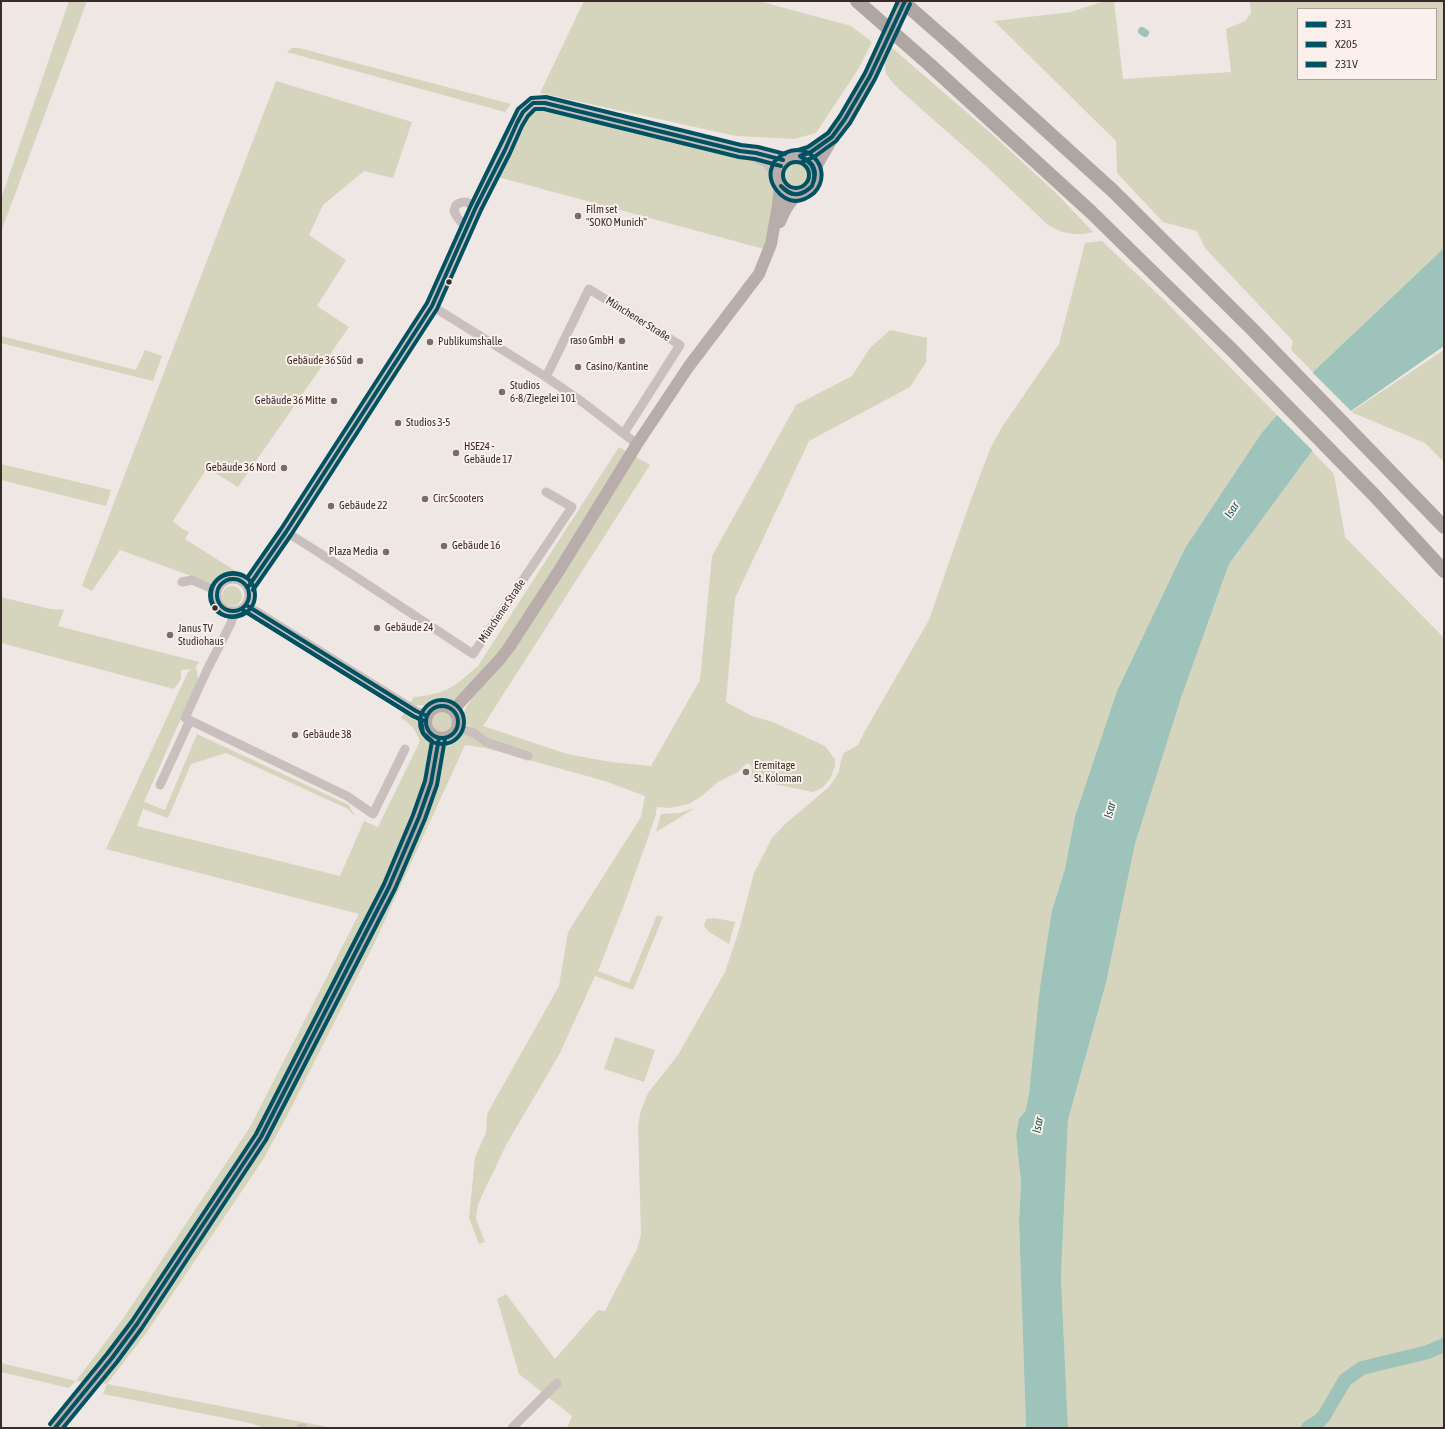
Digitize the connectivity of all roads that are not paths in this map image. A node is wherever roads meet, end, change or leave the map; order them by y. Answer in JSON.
{"nodes":[{"id":1,"x":857,"y":1,"type":"edge"},
{"id":2,"x":902,"y":1,"type":"edge"},
{"id":3,"x":905,"y":1,"type":"edge"},
{"id":4,"x":832,"y":137,"type":"junction"},
{"id":5,"x":740,"y":151,"type":"junction"},
{"id":6,"x":800,"y":156,"type":"junction"},
{"id":7,"x":783,"y":160,"type":"junction"},
{"id":8,"x":814,"y":169,"type":"junction"},
{"id":9,"x":778,"y":180,"type":"junction"},
{"id":10,"x":797,"y":194,"type":"junction"},
{"id":11,"x":476,"y":207,"type":"junction"},
{"id":12,"x":466,"y":228,"type":"junction"},
{"id":13,"x":773,"y":237,"type":"junction"},
{"id":14,"x":432,"y":306,"type":"junction"},
{"id":15,"x":546,"y":376,"type":"junction"},
{"id":16,"x":624,"y":433,"type":"junction"},
{"id":17,"x":637,"y":444,"type":"junction"},
{"id":18,"x":546,"y":492,"type":"dead end"},
{"id":19,"x":1444,"y":527,"type":"edge"},
{"id":20,"x":286,"y":532,"type":"junction"},
{"id":21,"x":1444,"y":571,"type":"edge"},
{"id":22,"x":182,"y":582,"type":"dead end"},
{"id":23,"x":248,"y":587,"type":"junction"},
{"id":24,"x":217,"y":591,"type":"junction"},
{"id":25,"x":246,"y":605,"type":"junction"},
{"id":26,"x":234,"y":612,"type":"junction"},
{"id":27,"x":453,"y":710,"type":"junction"},
{"id":28,"x":427,"y":716,"type":"junction"},
{"id":29,"x":190,"y":720,"type":"junction"},
{"id":30,"x":458,"y":728,"type":"junction"},
{"id":31,"x":439,"y":738,"type":"junction"},
{"id":32,"x":405,"y":750,"type":"dead end"},
{"id":33,"x":528,"y":756,"type":"dead end"},
{"id":34,"x":160,"y":785,"type":"dead end"},
{"id":35,"x":557,"y":1383,"type":"dead end"},
{"id":36,"x":55,"y":1428,"type":"edge"},
{"id":37,"x":512,"y":1428,"type":"edge"}],
"edges":[{"from":1,"to":21,"type":"highway","bridge":true},
{"from":2,"to":19,"type":"highway","bridge":true},
{"from":3,"to":4,"type":"main road"},
{"from":4,"to":6,"type":"main road"},
{"from":4,"to":8,"type":"main road"},
{"from":5,"to":7,"type":"street"},
{"from":5,"to":9,"type":"street"},
{"from":5,"to":11,"type":"street"},
{"from":6,"to":7,"type":"main road"},
{"from":6,"to":8,"type":"main road"},
{"from":7,"to":9,"type":"main road"},
{"from":8,"to":10,"type":"main road"},
{"from":9,"to":10,"type":"main road"},
{"from":9,"to":13,"type":"main road"},
{"from":10,"to":13,"type":"main road"},
{"from":11,"to":12,"type":"street"},
{"from":11,"to":12,"type":"street"},
{"from":12,"to":14,"type":"street"},
{"from":13,"to":17,"type":"main road"},
{"from":14,"to":15,"type":"street"},
{"from":14,"to":20,"type":"street"},
{"from":15,"to":16,"type":"street"},
{"from":15,"to":16,"type":"street","name":"Münchener Straße"},
{"from":16,"to":17,"type":"street"},
{"from":17,"to":27,"type":"main road"},
{"from":18,"to":20,"type":"street","name":"Münchener Straße"},
{"from":20,"to":23,"type":"street"},
{"from":22,"to":24,"type":"street"},
{"from":23,"to":24,"type":"street"},
{"from":23,"to":25,"type":"street"},
{"from":24,"to":26,"type":"street"},
{"from":25,"to":26,"type":"street"},
{"from":25,"to":28,"type":"street"},
{"from":26,"to":29,"type":"street"},
{"from":27,"to":28,"type":"main road"},
{"from":27,"to":30,"type":"main road"},
{"from":28,"to":31,"type":"main road"},
{"from":29,"to":32,"type":"street"},
{"from":29,"to":34,"type":"street"},
{"from":30,"to":31,"type":"main road"},
{"from":30,"to":33,"type":"street"},
{"from":31,"to":36,"type":"main road"},
{"from":35,"to":37,"type":"street"}]}
